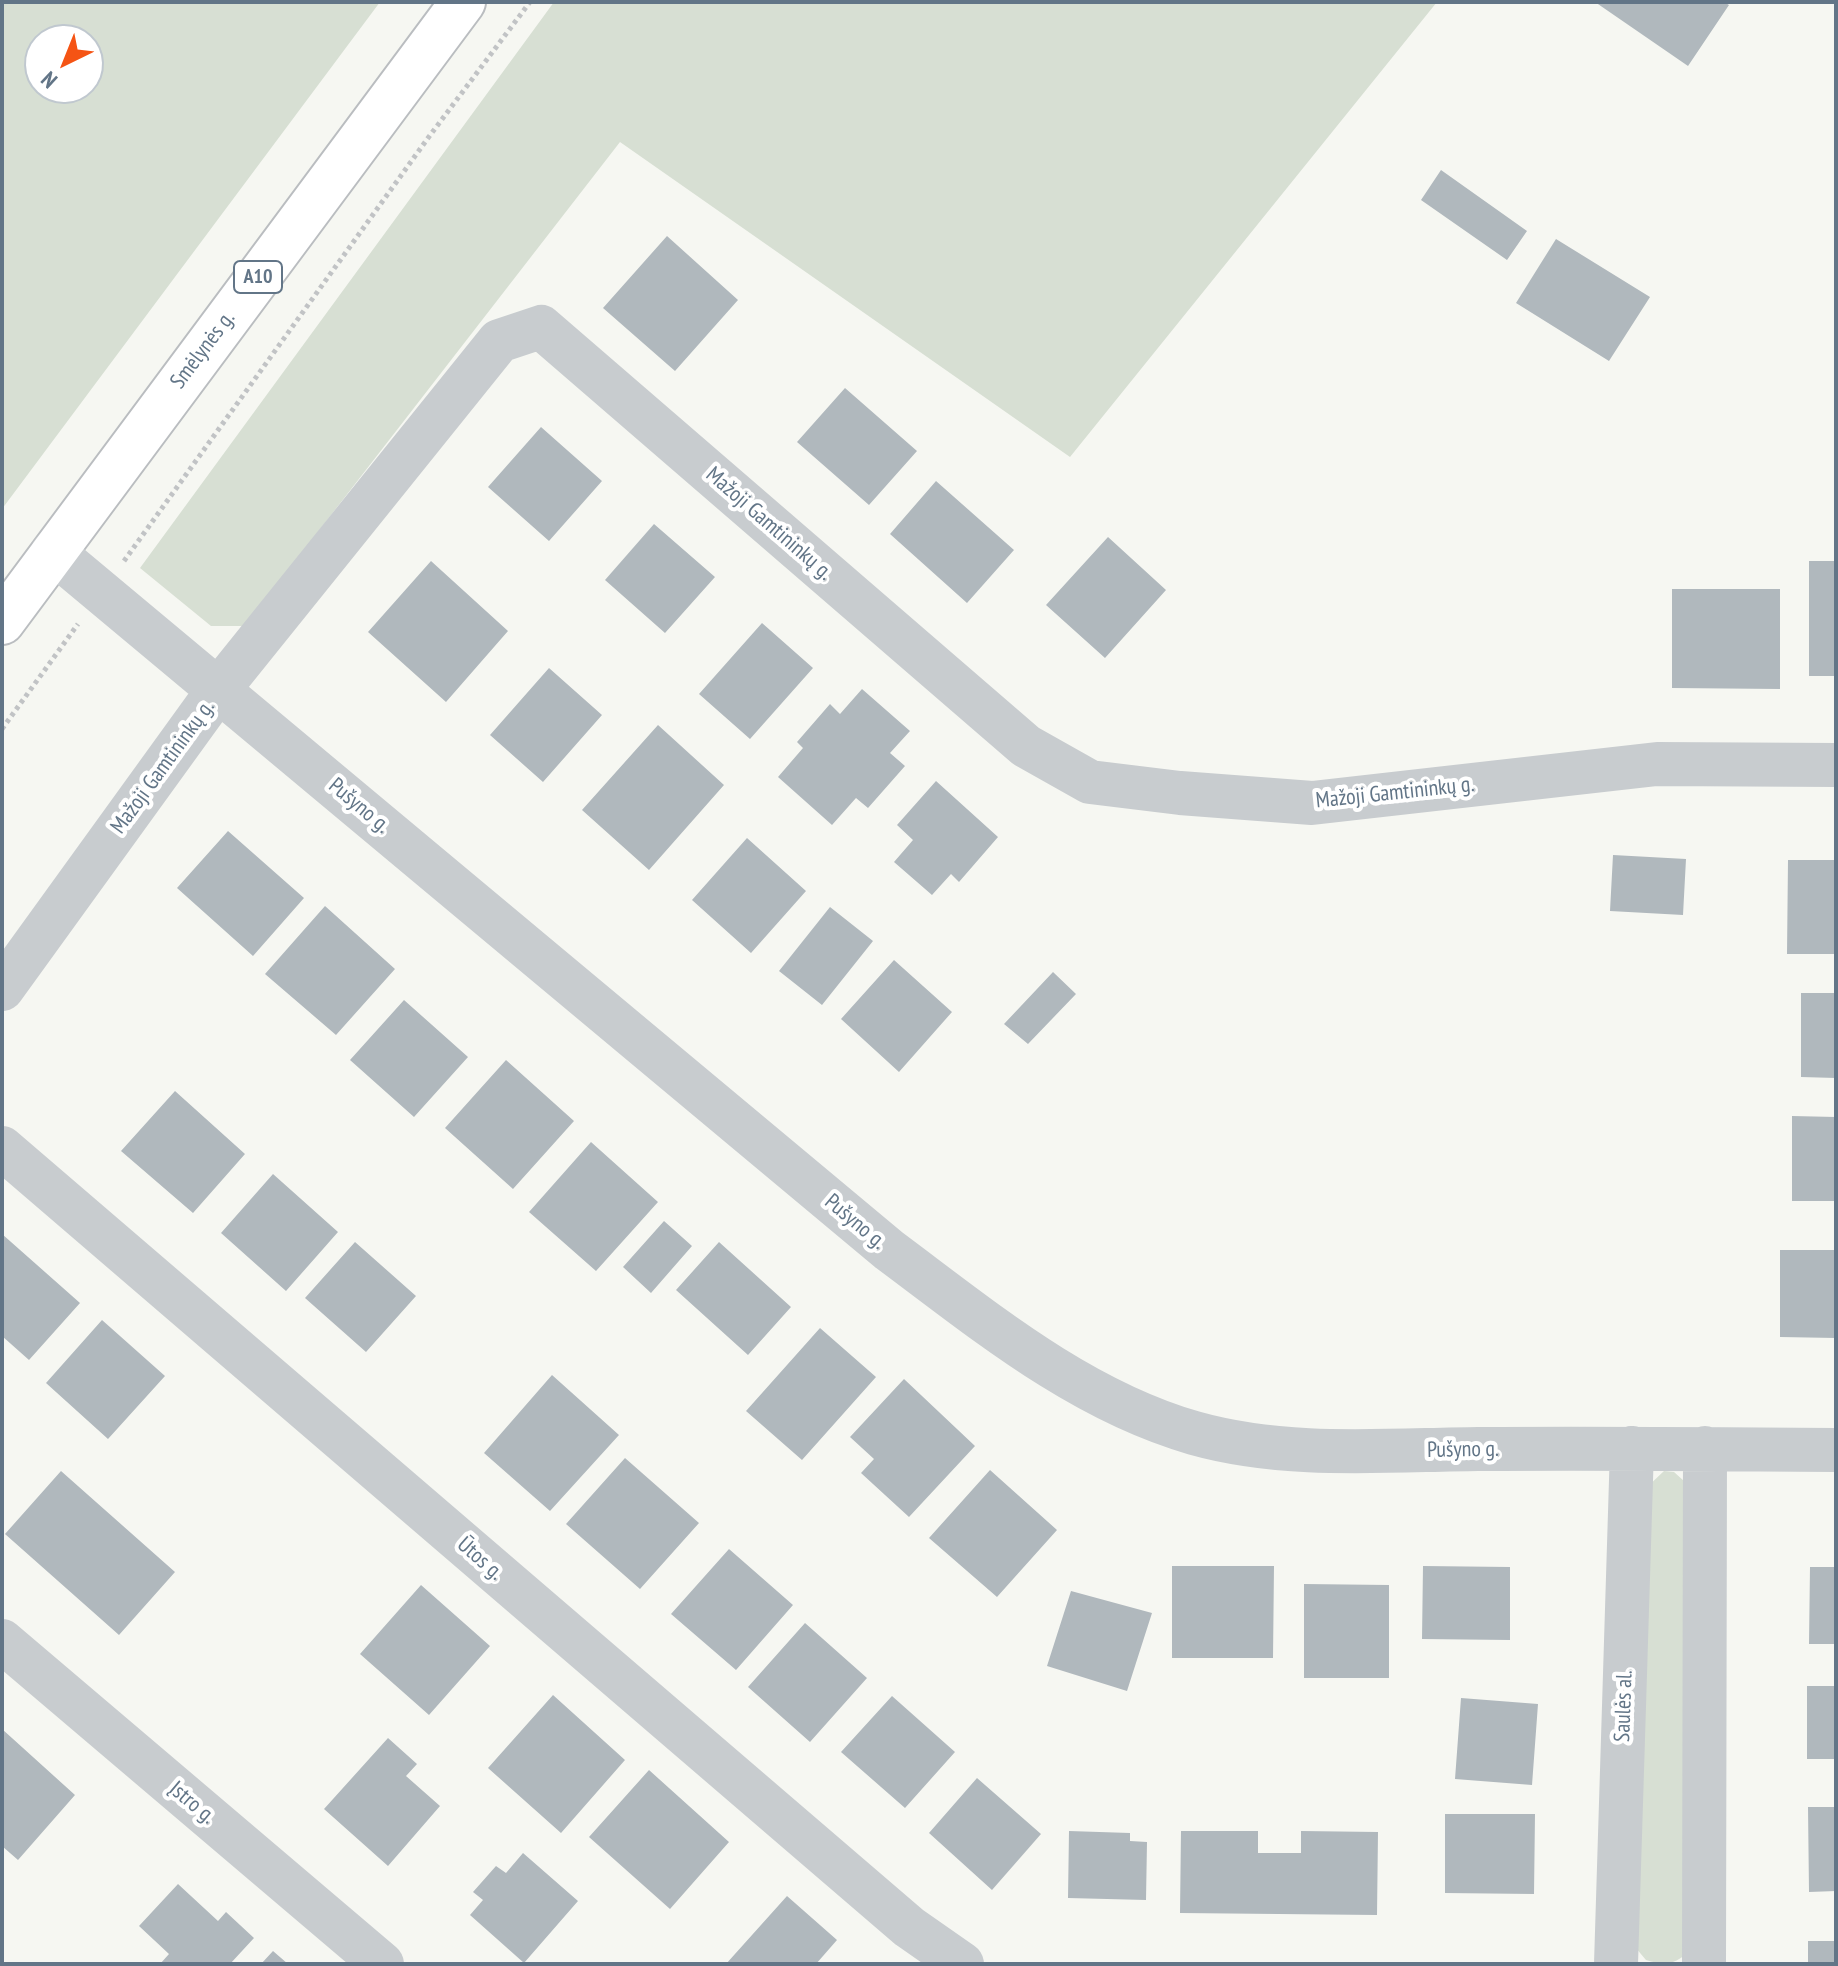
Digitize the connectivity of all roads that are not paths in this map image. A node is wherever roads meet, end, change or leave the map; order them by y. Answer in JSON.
{"nodes":[{"id":1,"x":463,"y":2,"type":"edge"},
{"id":2,"x":53,"y":552,"type":"junction"},
{"id":3,"x":2,"y":622,"type":"edge"},
{"id":4,"x":219,"y":689,"type":"junction"},
{"id":5,"x":1836,"y":765,"type":"edge"},
{"id":6,"x":2,"y":989,"type":"edge"},
{"id":7,"x":2,"y":1148,"type":"edge"},
{"id":8,"x":1632,"y":1448,"type":"junction"},
{"id":9,"x":1705,"y":1448,"type":"junction"},
{"id":10,"x":1836,"y":1450,"type":"edge"},
{"id":11,"x":2,"y":1641,"type":"edge"},
{"id":12,"x":382,"y":1964,"type":"edge"},
{"id":13,"x":962,"y":1964,"type":"edge"},
{"id":14,"x":1616,"y":1964,"type":"edge"},
{"id":15,"x":1704,"y":1964,"type":"edge"}],
"edges":[{"from":1,"to":2,"type":"highway","name":"Smėlynės g.","number":"A10"},
{"from":2,"to":3,"type":"highway","name":"Smėlynės g.","number":"A10"},
{"from":2,"to":4,"type":"street","name":"Pušyno g."},
{"from":4,"to":5,"type":"street","name":"Mažoji Gamtininkų g."},
{"from":4,"to":6,"type":"street","name":"Mažoji Gamtininkų g."},
{"from":4,"to":8,"type":"street","name":"Pušyno g."},
{"from":7,"to":13,"type":"street","name":"Ūtos g."},
{"from":8,"to":9,"type":"street","name":"Pušyno g."},
{"from":8,"to":14,"type":"street","name":"Saulės al."},
{"from":9,"to":10,"type":"street","name":"Pušyno g."},
{"from":9,"to":15,"type":"street"},
{"from":11,"to":12,"type":"street","name":"Įstro g."}]}
